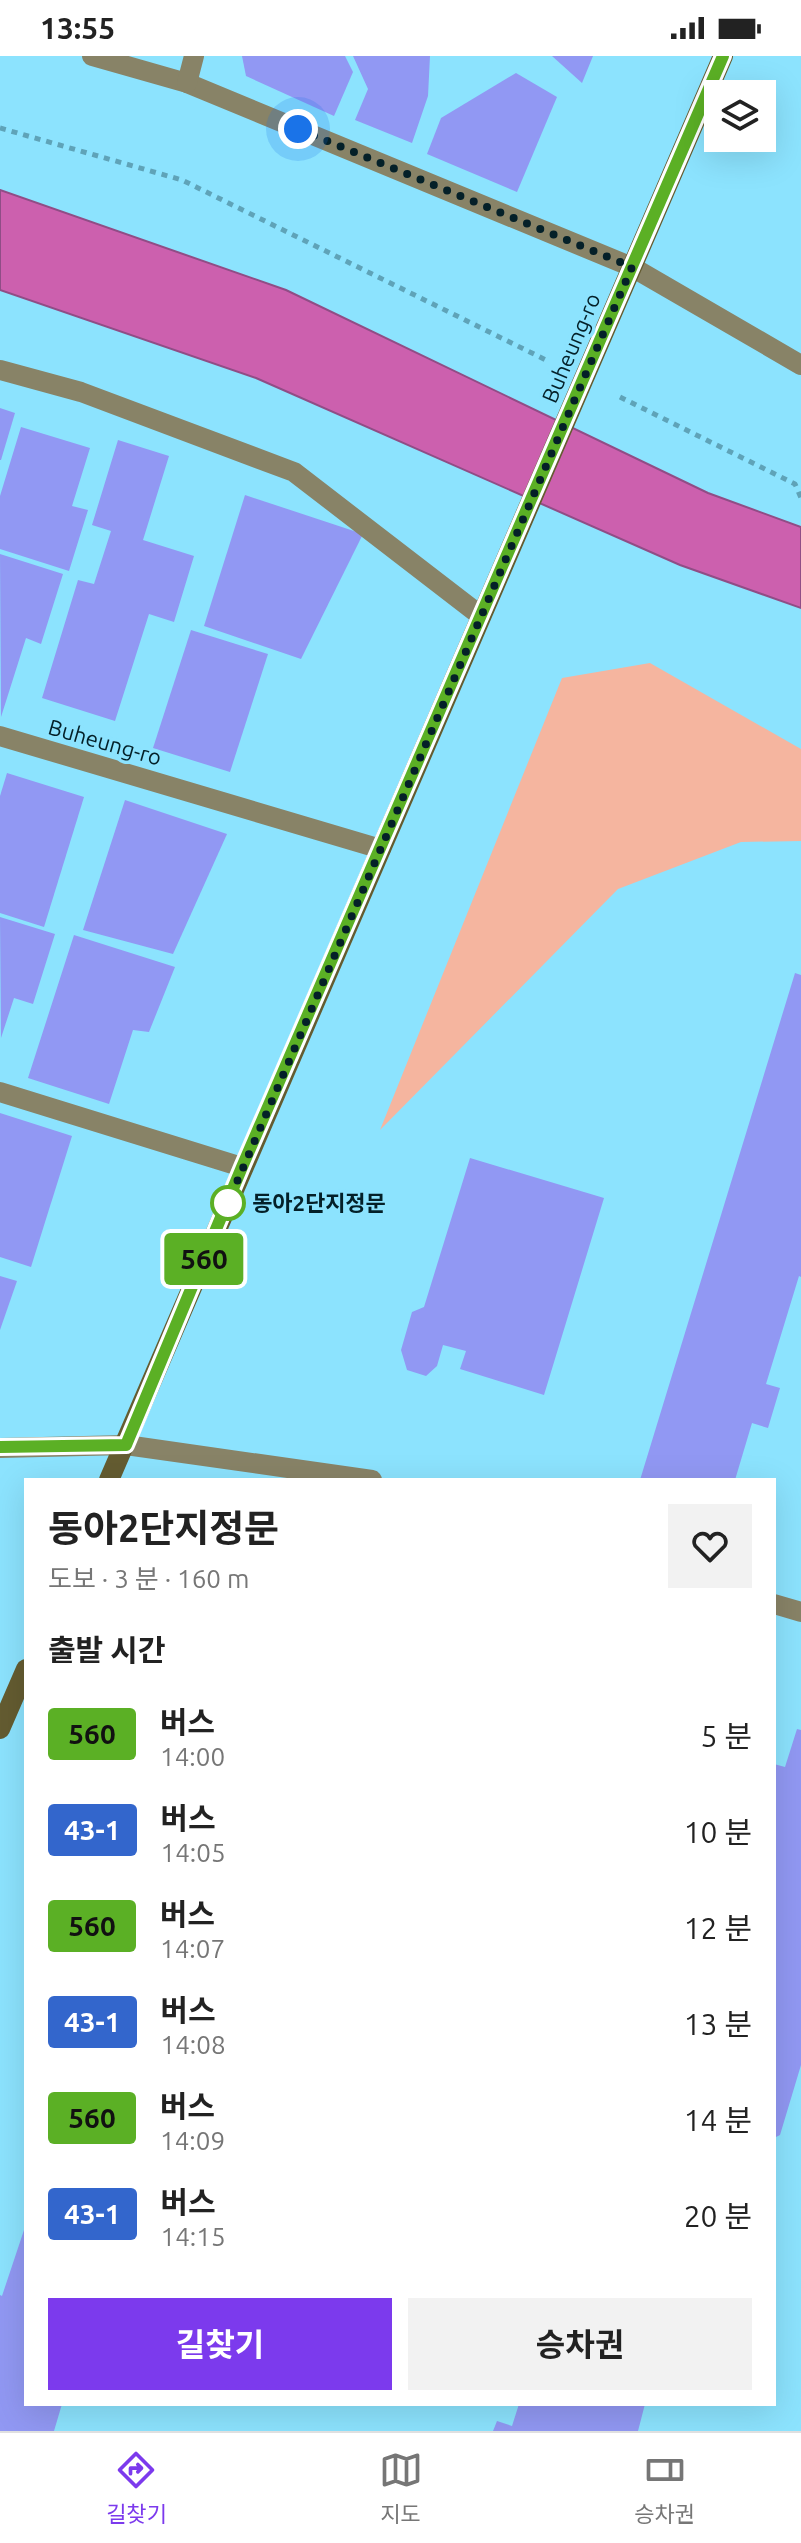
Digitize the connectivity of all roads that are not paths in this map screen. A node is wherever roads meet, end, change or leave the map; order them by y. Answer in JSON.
{"nodes":[{"id":1,"x":92,"y":56,"type":"edge"},
{"id":2,"x":194,"y":56,"type":"edge"},
{"id":3,"x":723,"y":56,"type":"edge"},
{"id":4,"x":187,"y":83,"type":"junction"},
{"id":5,"x":632,"y":267,"type":"junction"},
{"id":6,"x":801,"y":365,"type":"edge"},
{"id":7,"x":0,"y":370,"type":"edge"},
{"id":8,"x":481,"y":616,"type":"junction"},
{"id":9,"x":0,"y":736,"type":"edge"},
{"id":10,"x":381,"y":849,"type":"junction"},
{"id":11,"x":0,"y":1092,"type":"edge"},
{"id":12,"x":242,"y":1167,"type":"junction"},
{"id":13,"x":126,"y":1445,"type":"junction"},
{"id":14,"x":0,"y":1448,"type":"edge"},
{"id":15,"x":110,"y":1478,"type":"edge"},
{"id":16,"x":358,"y":1478,"type":"edge"},
{"id":17,"x":776,"y":1605,"type":"edge"},
{"id":18,"x":801,"y":1612,"type":"edge"},
{"id":19,"x":24,"y":1674,"type":"edge"},
{"id":20,"x":0,"y":1729,"type":"edge"}],
"edges":[{"from":1,"to":4,"type":"street"},
{"from":2,"to":4,"type":"street"},
{"from":3,"to":5,"type":"main road","name":"Buheung-ro"},
{"from":4,"to":5,"type":"street"},
{"from":5,"to":6,"type":"street"},
{"from":5,"to":8,"type":"main road","name":"Buheung-ro"},
{"from":7,"to":8,"type":"street"},
{"from":8,"to":10,"type":"main road","name":"Buheung-ro"},
{"from":9,"to":10,"type":"street","name":"Buheung-ro"},
{"from":10,"to":12,"type":"main road","name":"Buheung-ro"},
{"from":11,"to":12,"type":"street"},
{"from":12,"to":13,"type":"main road","name":"Buheung-ro"},
{"from":13,"to":14,"type":"street"},
{"from":13,"to":15,"type":"main road","name":"Buheung-ro"},
{"from":13,"to":16,"type":"street"},
{"from":17,"to":18,"type":"street"},
{"from":19,"to":20,"type":"main road"}]}
